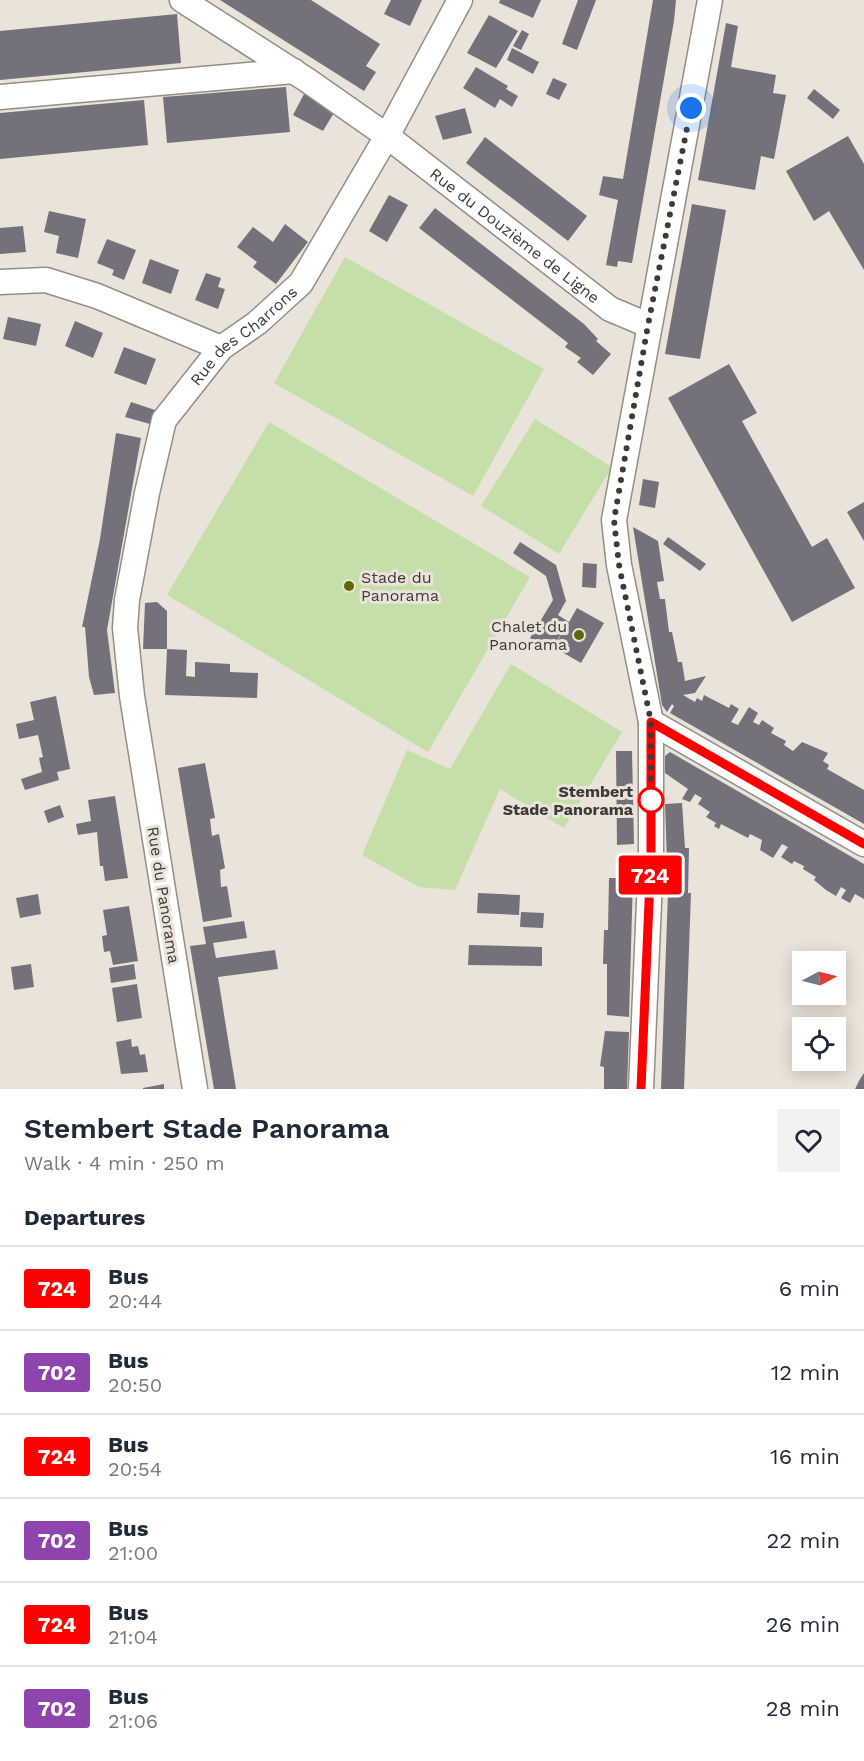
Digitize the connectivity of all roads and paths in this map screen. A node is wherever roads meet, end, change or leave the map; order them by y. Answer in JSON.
{"nodes":[{"id":1,"x":182,"y":0,"type":"edge"},
{"id":2,"x":460,"y":0,"type":"edge"},
{"id":3,"x":710,"y":0,"type":"edge"},
{"id":4,"x":294,"y":71,"type":"junction"},
{"id":5,"x":0,"y":97,"type":"edge"},
{"id":6,"x":387,"y":136,"type":"junction"},
{"id":7,"x":0,"y":282,"type":"edge"},
{"id":8,"x":648,"y":325,"type":"junction"},
{"id":9,"x":221,"y":348,"type":"junction"},
{"id":10,"x":133,"y":701,"type":"joint"},
{"id":11,"x":651,"y":722,"type":"junction"},
{"id":12,"x":864,"y":844,"type":"edge"},
{"id":13,"x":195,"y":1089,"type":"edge"},
{"id":14,"x":641,"y":1089,"type":"edge"}],
"edges":[{"from":1,"to":4,"type":"street","name":"Rue du Douzième de Ligne"},
{"from":2,"to":6,"type":"street","name":"Rue des Charrons"},
{"from":3,"to":8,"type":"street"},
{"from":4,"to":5,"type":"street"},
{"from":4,"to":6,"type":"street","name":"Rue du Douzième de Ligne"},
{"from":6,"to":8,"type":"street","name":"Rue du Douzième de Ligne"},
{"from":6,"to":9,"type":"street","name":"Rue des Charrons"},
{"from":7,"to":9,"type":"street"},
{"from":8,"to":11,"type":"street"},
{"from":9,"to":10,"type":"street","name":"Rue des Charrons"},
{"from":10,"to":13,"type":"street","name":"Rue du Panorama"},
{"from":11,"to":12,"type":"street"},
{"from":11,"to":14,"type":"street"}]}
